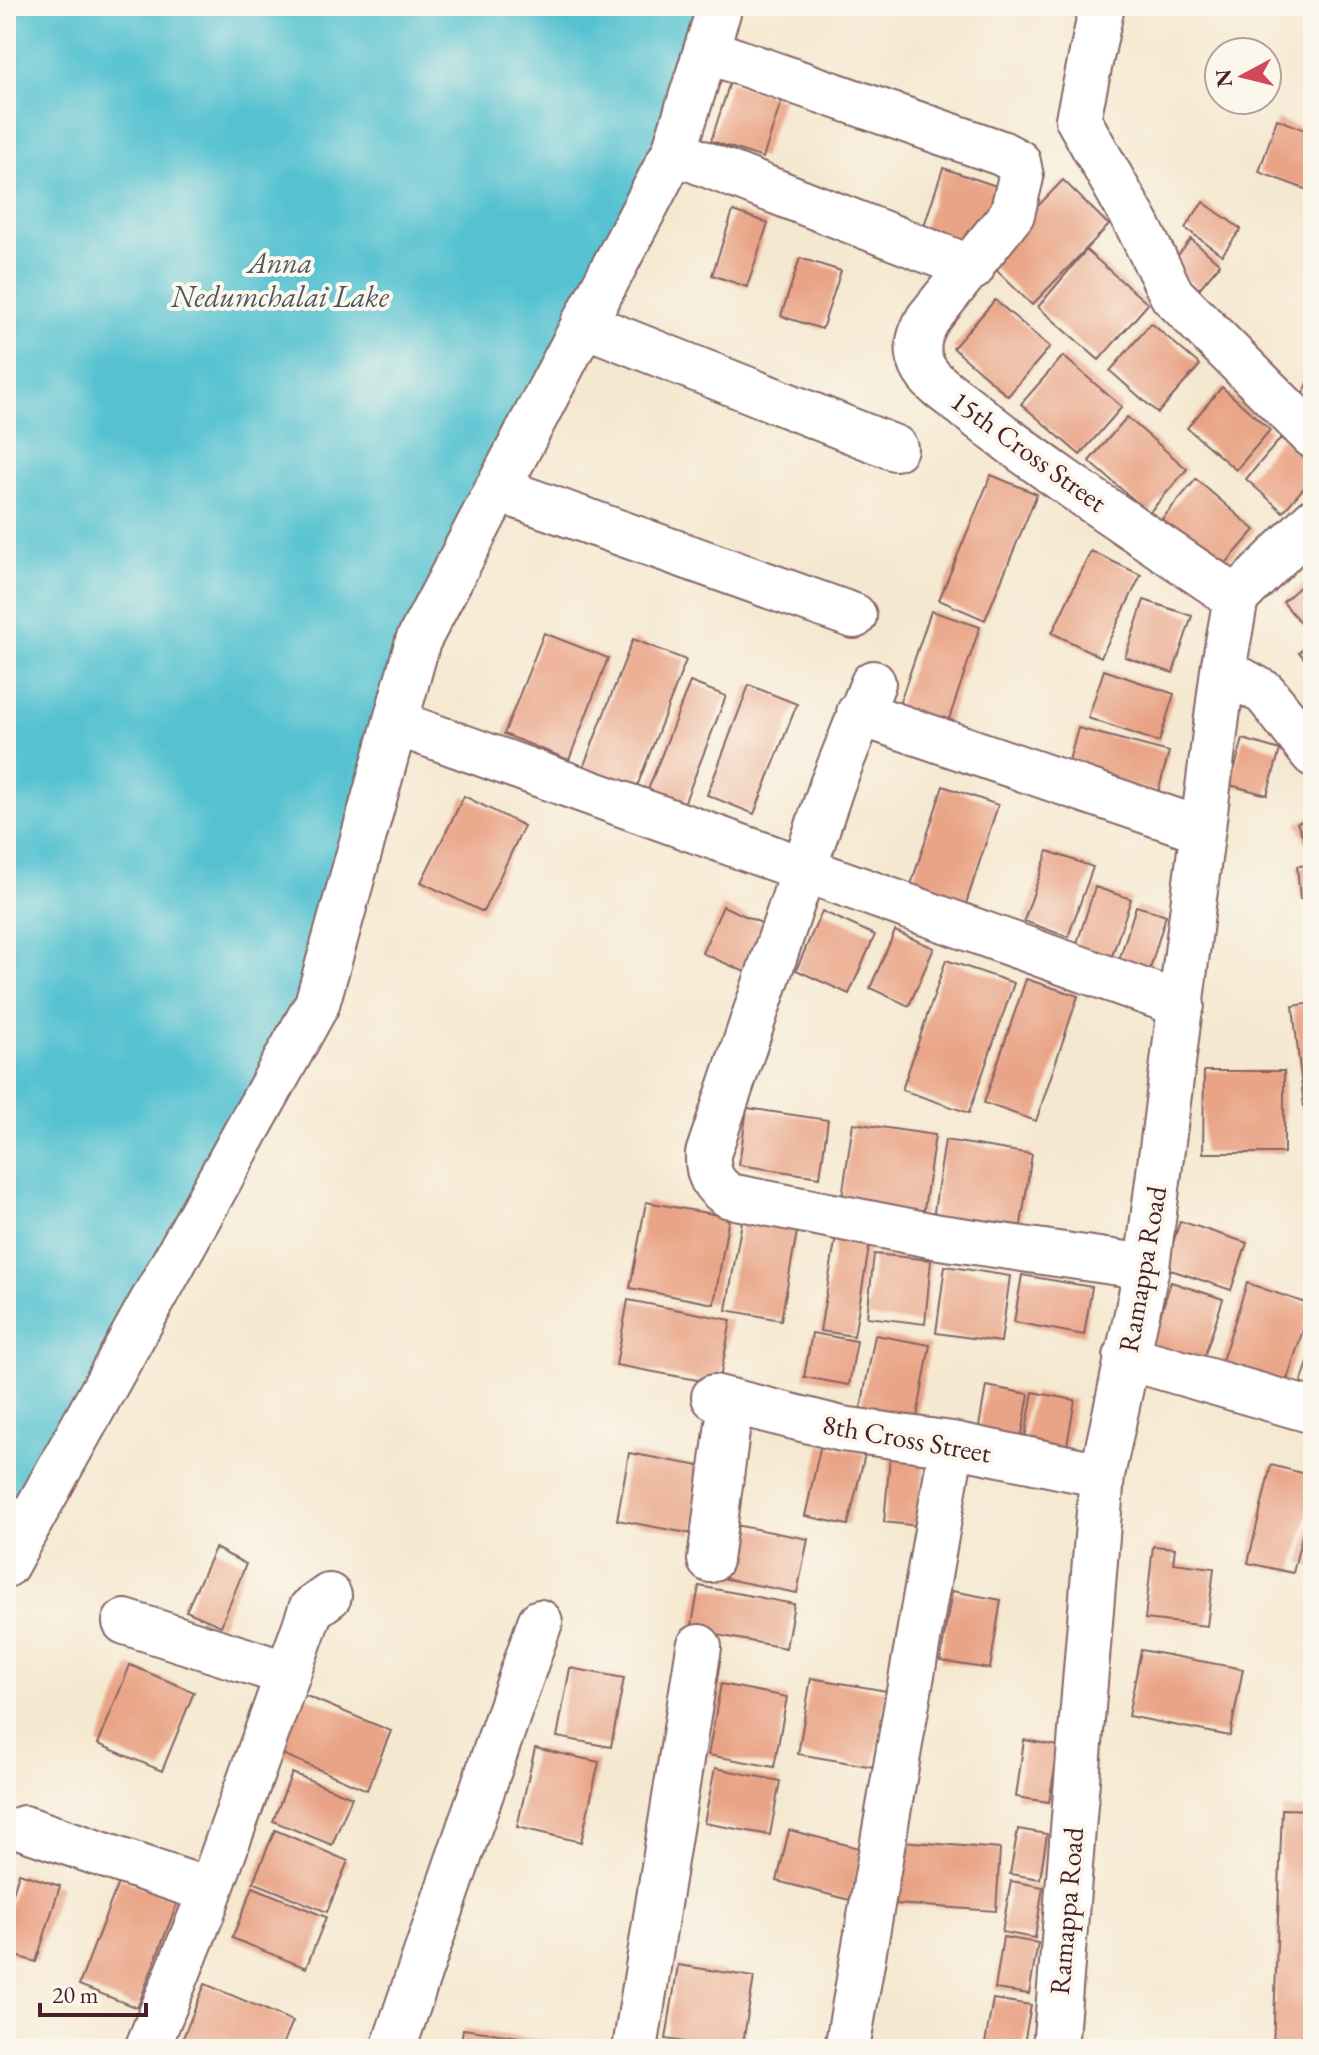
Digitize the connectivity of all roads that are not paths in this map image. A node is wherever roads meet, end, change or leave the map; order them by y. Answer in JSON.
{"nodes":[{"id":1,"x":720,"y":6,"type":"edge"},
{"id":2,"x":1102,"y":6,"type":"edge"},
{"id":3,"x":707,"y":51,"type":"junction"},
{"id":4,"x":674,"y":152,"type":"junction"},
{"id":5,"x":972,"y":268,"type":"junction"},
{"id":6,"x":583,"y":324,"type":"junction"},
{"id":7,"x":1313,"y":436,"type":"edge"},
{"id":8,"x":895,"y":448,"type":"dead end"},
{"id":9,"x":497,"y":489,"type":"junction"},
{"id":10,"x":1310,"y":532,"type":"edge"},
{"id":11,"x":1236,"y":598,"type":"junction"},
{"id":12,"x":854,"y":616,"type":"dead end"},
{"id":13,"x":1223,"y":670,"type":"junction"},
{"id":14,"x":396,"y":723,"type":"junction"},
{"id":15,"x":1313,"y":754,"type":"edge"},
{"id":16,"x":1202,"y":830,"type":"junction"},
{"id":17,"x":803,"y":869,"type":"junction"},
{"id":18,"x":1182,"y":1005,"type":"junction"},
{"id":19,"x":1147,"y":1267,"type":"junction"},
{"id":20,"x":1126,"y":1357,"type":"junction"},
{"id":21,"x":1313,"y":1411,"type":"edge"},
{"id":22,"x":952,"y":1444,"type":"junction"},
{"id":23,"x":1102,"y":1475,"type":"junction"},
{"id":24,"x":710,"y":1560,"type":"dead end"},
{"id":25,"x":6,"y":1565,"type":"edge"},
{"id":26,"x":329,"y":1596,"type":"dead end"},
{"id":27,"x":125,"y":1622,"type":"dead end"},
{"id":28,"x":540,"y":1622,"type":"dead end"},
{"id":29,"x":699,"y":1647,"type":"dead end"},
{"id":30,"x":288,"y":1674,"type":"junction"},
{"id":31,"x":24,"y":1828,"type":"dead end"},
{"id":32,"x":210,"y":1891,"type":"junction"},
{"id":33,"x":147,"y":2049,"type":"edge"},
{"id":34,"x":393,"y":2049,"type":"edge"},
{"id":35,"x":635,"y":2049,"type":"edge"},
{"id":36,"x":847,"y":2049,"type":"edge"},
{"id":37,"x":1055,"y":2049,"type":"edge"}],
"edges":[{"from":1,"to":3,"type":"street"},
{"from":2,"to":7,"type":"street"},
{"from":3,"to":4,"type":"street"},
{"from":3,"to":5,"type":"street"},
{"from":4,"to":5,"type":"street"},
{"from":4,"to":6,"type":"street"},
{"from":5,"to":11,"type":"street","name":"15th Cross Street"},
{"from":6,"to":8,"type":"street"},
{"from":6,"to":9,"type":"street"},
{"from":9,"to":12,"type":"street"},
{"from":9,"to":14,"type":"street"},
{"from":10,"to":11,"type":"street"},
{"from":11,"to":13,"type":"street","name":"Ramappa Road"},
{"from":13,"to":15,"type":"street"},
{"from":13,"to":16,"type":"street","name":"Ramappa Road"},
{"from":14,"to":17,"type":"street"},
{"from":14,"to":25,"type":"street"},
{"from":16,"to":17,"type":"street"},
{"from":16,"to":18,"type":"street","name":"Ramappa Road"},
{"from":17,"to":18,"type":"street"},
{"from":17,"to":19,"type":"street"},
{"from":18,"to":19,"type":"street","name":"Ramappa Road"},
{"from":19,"to":20,"type":"street","name":"Ramappa Road"},
{"from":20,"to":21,"type":"street"},
{"from":20,"to":23,"type":"street","name":"Ramappa Road"},
{"from":22,"to":23,"type":"street","name":"8th Cross Street"},
{"from":22,"to":24,"type":"street","name":"8th Cross Street"},
{"from":22,"to":36,"type":"street"},
{"from":23,"to":37,"type":"street","name":"Ramappa Road"},
{"from":26,"to":30,"type":"street"},
{"from":27,"to":30,"type":"street"},
{"from":28,"to":34,"type":"street"},
{"from":29,"to":35,"type":"street"},
{"from":30,"to":32,"type":"street"},
{"from":31,"to":32,"type":"street"},
{"from":32,"to":33,"type":"street"}]}
